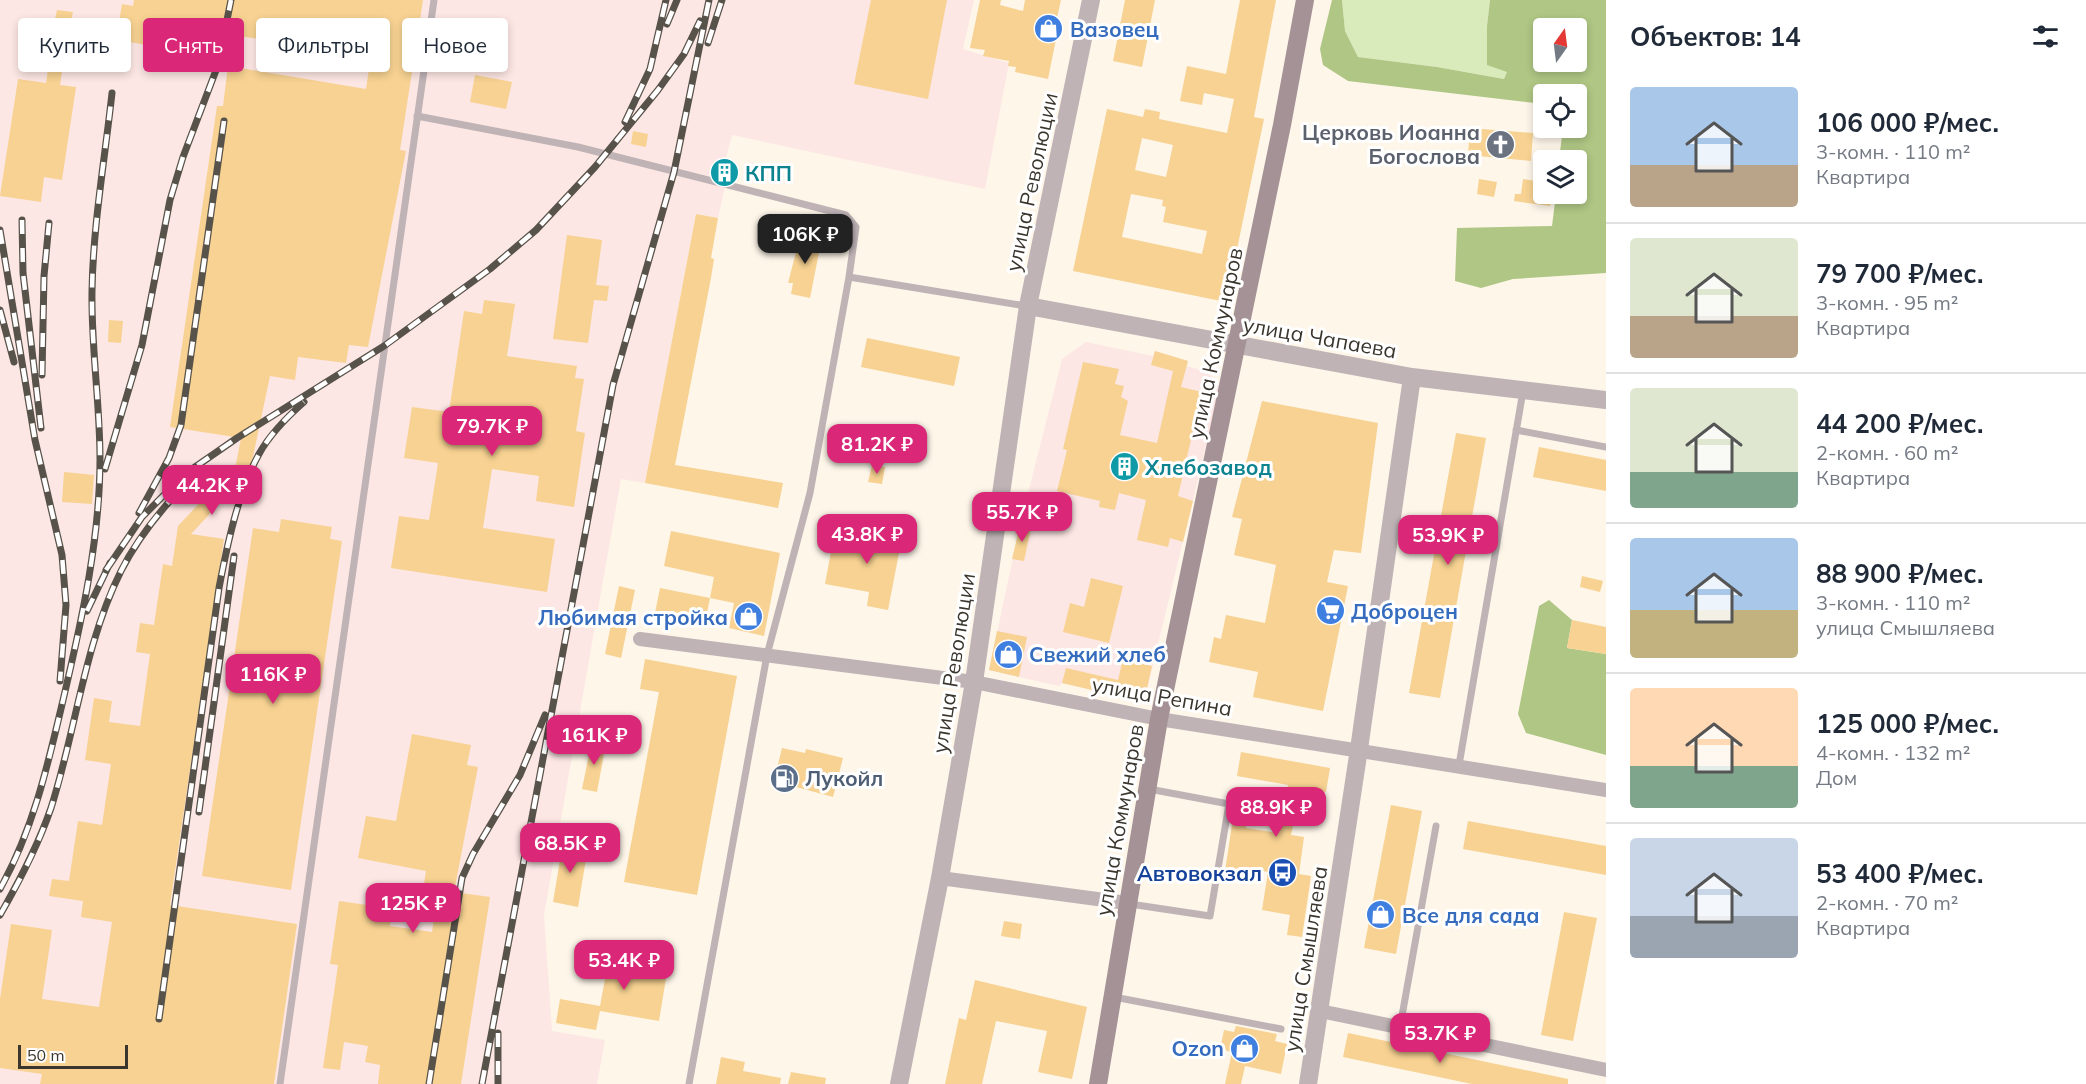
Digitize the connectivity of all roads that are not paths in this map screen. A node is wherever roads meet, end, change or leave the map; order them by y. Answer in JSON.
{"nodes":[{"id":1,"x":434,"y":0,"type":"edge"},
{"id":2,"x":1091,"y":0,"type":"edge"},
{"id":3,"x":1305,"y":0,"type":"edge"},
{"id":4,"x":417,"y":116,"type":"junction"},
{"id":5,"x":849,"y":277,"type":"junction"},
{"id":6,"x":1028,"y":306,"type":"junction"},
{"id":7,"x":1237,"y":346,"type":"junction"},
{"id":8,"x":1412,"y":376,"type":"junction"},
{"id":9,"x":1523,"y":391,"type":"junction"},
{"id":10,"x":1606,"y":400,"type":"edge"},
{"id":11,"x":1516,"y":430,"type":"junction"},
{"id":12,"x":1606,"y":447,"type":"edge"},
{"id":13,"x":640,"y":639,"type":"dead end"},
{"id":14,"x":767,"y":655,"type":"junction"},
{"id":15,"x":974,"y":682,"type":"junction"},
{"id":16,"x":1159,"y":719,"type":"junction"},
{"id":17,"x":1359,"y":749,"type":"junction"},
{"id":18,"x":1459,"y":765,"type":"junction"},
{"id":19,"x":1146,"y":789,"type":"junction"},
{"id":20,"x":1606,"y":790,"type":"edge"},
{"id":21,"x":1436,"y":826,"type":"dead end"},
{"id":22,"x":940,"y":878,"type":"junction"},
{"id":23,"x":1127,"y":903,"type":"junction"},
{"id":24,"x":1114,"y":997,"type":"junction"},
{"id":25,"x":1320,"y":1011,"type":"junction"},
{"id":26,"x":1400,"y":1027,"type":"junction"},
{"id":27,"x":1281,"y":1029,"type":"dead end"},
{"id":28,"x":1606,"y":1070,"type":"edge"},
{"id":29,"x":280,"y":1084,"type":"edge"},
{"id":30,"x":689,"y":1084,"type":"edge"},
{"id":31,"x":899,"y":1084,"type":"edge"},
{"id":32,"x":1098,"y":1084,"type":"edge"},
{"id":33,"x":1308,"y":1084,"type":"edge"}],
"edges":[{"from":1,"to":4,"type":"lane"},
{"from":2,"to":6,"type":"street","name":"улица Революции"},
{"from":3,"to":7,"type":"main road","name":"улица Коммунаров"},
{"from":4,"to":5,"type":"lane"},
{"from":4,"to":29,"type":"lane"},
{"from":5,"to":6,"type":"lane"},
{"from":5,"to":14,"type":"lane"},
{"from":6,"to":7,"type":"street","name":"улица Чапаева"},
{"from":6,"to":15,"type":"street","name":"улица Революции"},
{"from":7,"to":8,"type":"street","name":"улица Чапаева"},
{"from":7,"to":16,"type":"main road","name":"улица Коммунаров"},
{"from":8,"to":9,"type":"street","name":"улица Чапаева"},
{"from":8,"to":17,"type":"street","name":"улица Смышляева"},
{"from":9,"to":10,"type":"street","name":"улица Чапаева"},
{"from":9,"to":11,"type":"lane"},
{"from":11,"to":12,"type":"lane"},
{"from":11,"to":18,"type":"lane"},
{"from":13,"to":14,"type":"street","name":"улица Репина"},
{"from":14,"to":15,"type":"street","name":"улица Репина"},
{"from":14,"to":30,"type":"lane"},
{"from":15,"to":16,"type":"street","name":"улица Репина"},
{"from":15,"to":22,"type":"street","name":"улица Революции"},
{"from":16,"to":17,"type":"street","name":"улица Репина"},
{"from":16,"to":19,"type":"main road","name":"улица Коммунаров"},
{"from":17,"to":18,"type":"street","name":"улица Репина"},
{"from":17,"to":25,"type":"street","name":"улица Смышляева"},
{"from":18,"to":20,"type":"street","name":"улица Репина"},
{"from":19,"to":23,"type":"main road","name":"улица Коммунаров"},
{"from":19,"to":23,"type":"lane"},
{"from":21,"to":26,"type":"lane"},
{"from":22,"to":23,"type":"street"},
{"from":22,"to":31,"type":"street","name":"улица Революции"},
{"from":23,"to":24,"type":"main road","name":"улица Коммунаров"},
{"from":24,"to":27,"type":"lane"},
{"from":24,"to":32,"type":"main road","name":"улица Коммунаров"},
{"from":25,"to":26,"type":"street"},
{"from":25,"to":33,"type":"street","name":"улица Смышляева"},
{"from":26,"to":28,"type":"street"}]}
